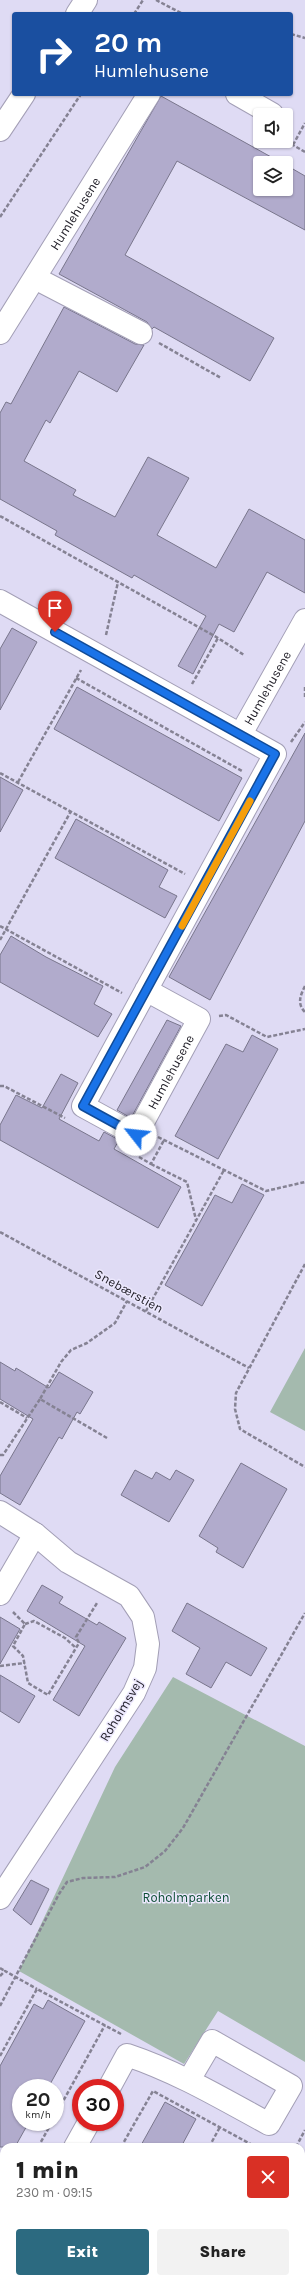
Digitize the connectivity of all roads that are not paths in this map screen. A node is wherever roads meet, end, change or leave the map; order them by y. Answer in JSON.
{"nodes":[{"id":1,"x":86,"y":0,"type":"edge"},
{"id":2,"x":78,"y":12,"type":"edge"},
{"id":3,"x":23,"y":96,"type":"edge"},
{"id":4,"x":148,"y":96,"type":"edge"},
{"id":5,"x":240,"y":96,"type":"edge"},
{"id":6,"x":262,"y":108,"type":"edge"},
{"id":7,"x":0,"y":130,"type":"edge"},
{"id":8,"x":35,"y":278,"type":"junction"},
{"id":9,"x":0,"y":333,"type":"edge"},
{"id":10,"x":141,"y":333,"type":"road end"},
{"id":11,"x":0,"y":601,"type":"edge"},
{"id":12,"x":305,"y":620,"type":"edge"},
{"id":13,"x":241,"y":734,"type":"junction"},
{"id":14,"x":143,"y":997,"type":"junction"},
{"id":15,"x":0,"y":1512,"type":"edge"},
{"id":16,"x":40,"y":1538,"type":"junction"},
{"id":17,"x":5,"y":1601,"type":"edge"},
{"id":18,"x":0,"y":1898,"type":"edge"},
{"id":19,"x":114,"y":2079,"type":"edge"},
{"id":20,"x":189,"y":2080,"type":"dead end"},
{"id":21,"x":84,"y":2131,"type":"edge"},
{"id":22,"x":77,"y":2143,"type":"edge"}],
"edges":[{"from":1,"to":2,"type":"street"},
{"from":3,"to":7,"type":"street"},
{"from":4,"to":8,"type":"street","name":"Humlehusene"},
{"from":5,"to":6,"type":"street"},
{"from":8,"to":9,"type":"street","name":"Humlehusene"},
{"from":8,"to":10,"type":"street"},
{"from":11,"to":13,"type":"street","name":"Humlehusene"},
{"from":12,"to":13,"type":"street","name":"Humlehusene"},
{"from":13,"to":14,"type":"street","name":"Humlehusene"},
{"from":14,"to":14,"type":"street","name":"Humlehusene"},
{"from":15,"to":16,"type":"street","name":"Roholmsvej"},
{"from":16,"to":17,"type":"street"},
{"from":16,"to":18,"type":"street","name":"Roholmsvej"},
{"from":19,"to":20,"type":"street"},
{"from":21,"to":22,"type":"street"}]}
